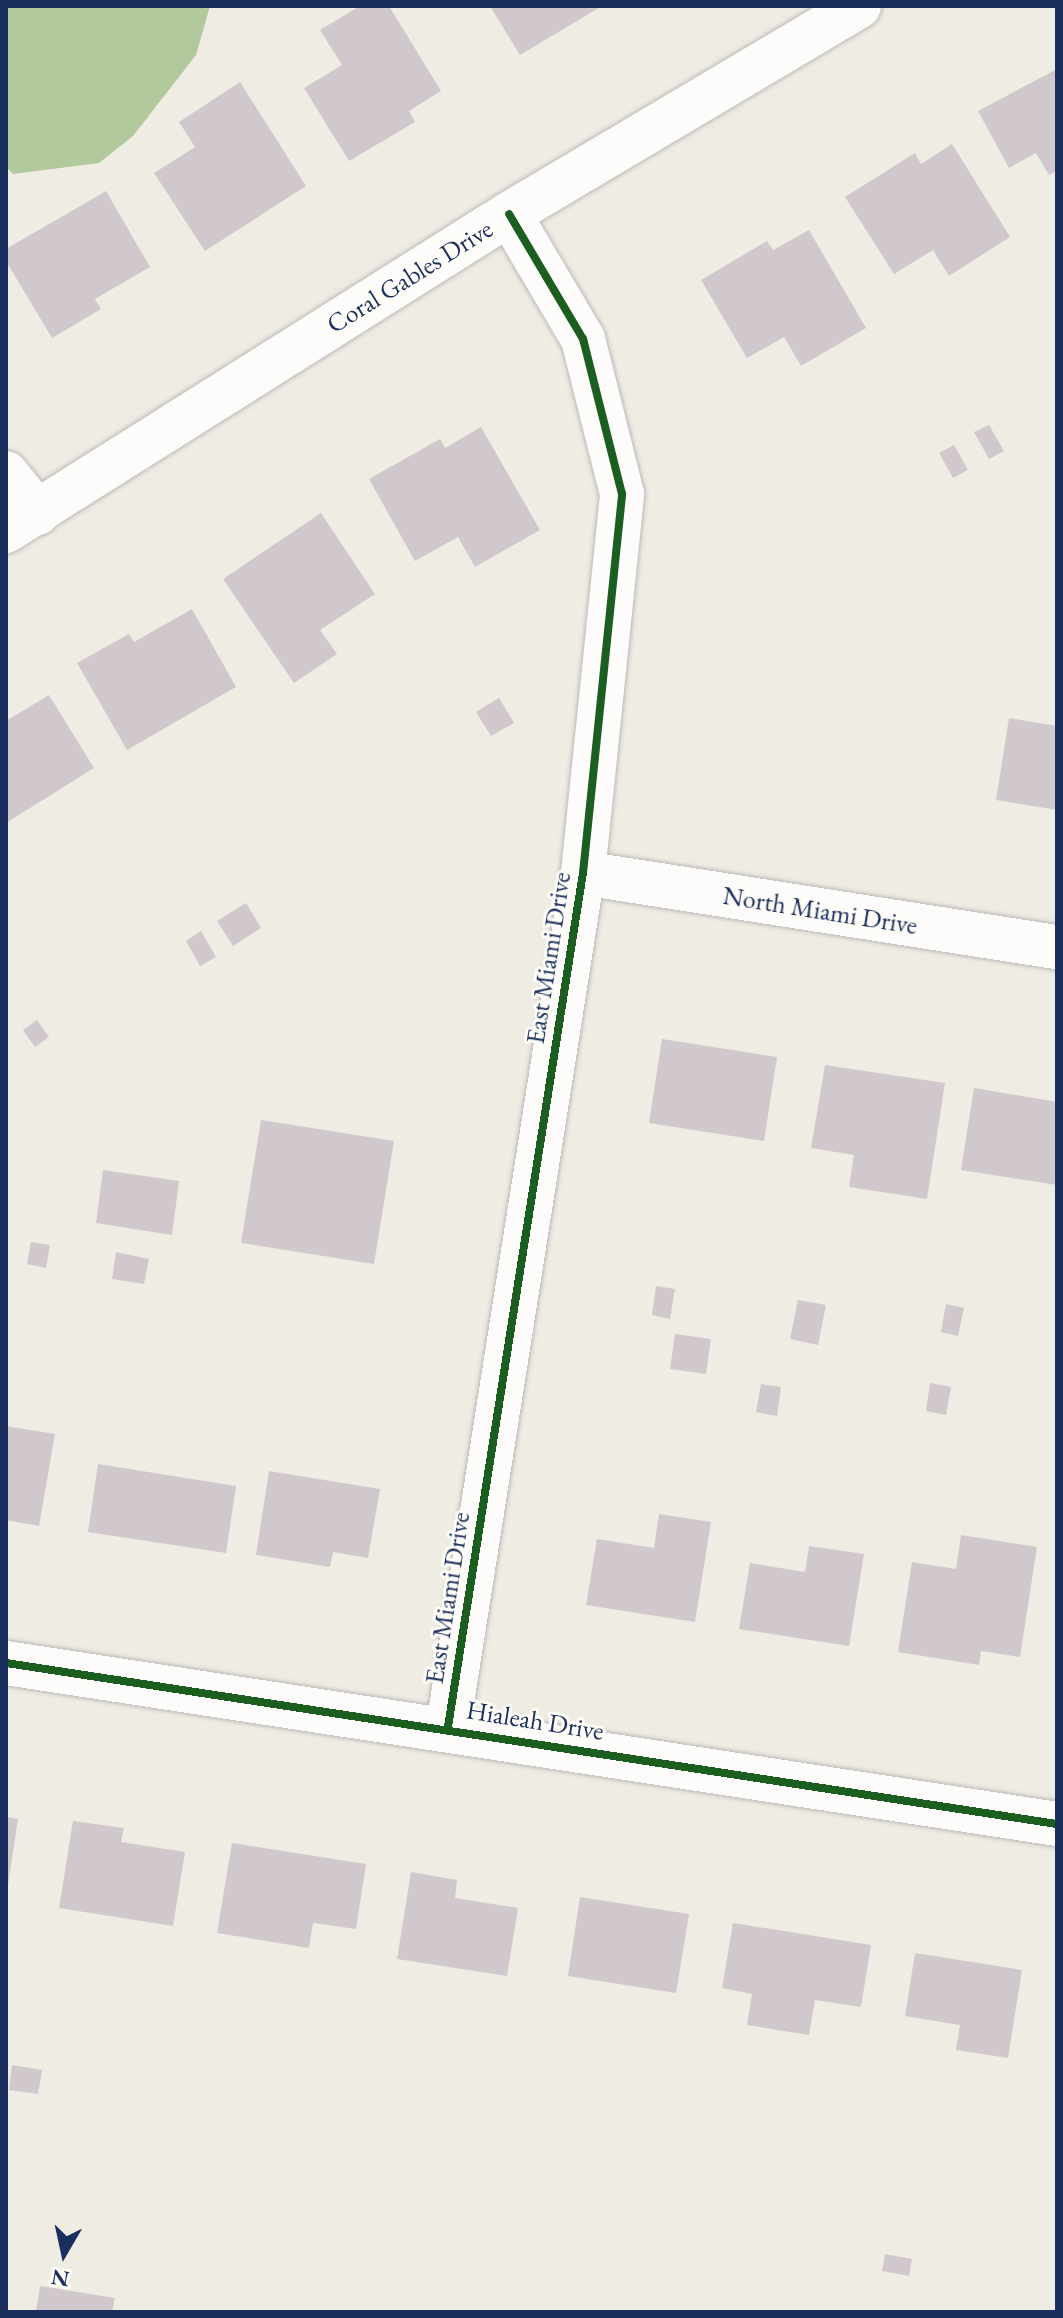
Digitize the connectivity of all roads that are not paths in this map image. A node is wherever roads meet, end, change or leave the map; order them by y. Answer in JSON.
{"nodes":[{"id":1,"x":859,"y":6,"type":"edge"},
{"id":2,"x":509,"y":214,"type":"junction"},
{"id":3,"x":6,"y":473,"type":"edge"},
{"id":4,"x":22,"y":522,"type":"edge"},
{"id":5,"x":583,"y":873,"type":"junction"},
{"id":6,"x":1057,"y":947,"type":"edge"},
{"id":7,"x":6,"y":1663,"type":"edge"},
{"id":8,"x":448,"y":1727,"type":"junction"},
{"id":9,"x":1057,"y":1824,"type":"edge"}],
"edges":[{"from":1,"to":2,"type":"street","name":"Coral Gables Drive"},
{"from":2,"to":4,"type":"street","name":"Coral Gables Drive"},
{"from":2,"to":5,"type":"street","name":"East Miami Drive"},
{"from":3,"to":4,"type":"street"},
{"from":5,"to":6,"type":"street","name":"North Miami Drive"},
{"from":5,"to":8,"type":"street","name":"East Miami Drive"},
{"from":7,"to":8,"type":"street","name":"Hialeah Drive"},
{"from":8,"to":9,"type":"street","name":"Hialeah Drive"}]}
